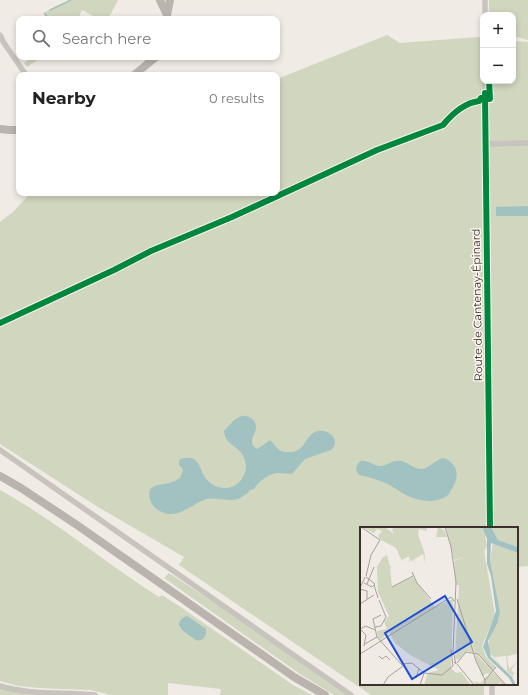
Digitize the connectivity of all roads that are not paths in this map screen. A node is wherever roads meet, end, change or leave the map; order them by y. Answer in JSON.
{"nodes":[{"id":1,"x":160,"y":0,"type":"edge"},
{"id":2,"x":169,"y":0,"type":"edge"},
{"id":3,"x":485,"y":0,"type":"edge"},
{"id":4,"x":485,"y":12,"type":"edge"},
{"id":5,"x":167,"y":16,"type":"edge"},
{"id":6,"x":167,"y":16,"type":"edge"},
{"id":7,"x":0,"y":35,"type":"edge"},
{"id":8,"x":2,"y":43,"type":"edge"},
{"id":9,"x":152,"y":60,"type":"edge"},
{"id":10,"x":24,"y":72,"type":"edge"},
{"id":11,"x":138,"y":72,"type":"edge"},
{"id":12,"x":485,"y":84,"type":"edge"},
{"id":13,"x":0,"y":129,"type":"edge"},
{"id":14,"x":16,"y":130,"type":"edge"},
{"id":15,"x":528,"y":143,"type":"edge"},
{"id":16,"x":486,"y":144,"type":"junction"},
{"id":17,"x":0,"y":450,"type":"edge"},
{"id":18,"x":0,"y":476,"type":"edge"},
{"id":19,"x":490,"y":527,"type":"edge"},
{"id":20,"x":0,"y":686,"type":"edge"},
{"id":21,"x":95,"y":695,"type":"edge"},
{"id":22,"x":325,"y":695,"type":"edge"},
{"id":23,"x":351,"y":695,"type":"edge"}],
"edges":[{"from":1,"to":2,"type":"main road"},
{"from":1,"to":5,"type":"main road"},
{"from":2,"to":6,"type":"main road"},
{"from":3,"to":4,"type":"street"},
{"from":7,"to":8,"type":"street"},
{"from":8,"to":10,"type":"street"},
{"from":9,"to":11,"type":"main road"},
{"from":12,"to":16,"type":"street","name":"Route de Cantenay-Épinard"},
{"from":13,"to":14,"type":"main road"},
{"from":15,"to":16,"type":"street"},
{"from":16,"to":19,"type":"street","name":"Route de Cantenay-Épinard"},
{"from":17,"to":23,"type":"street"},
{"from":18,"to":22,"type":"main road"},
{"from":20,"to":21,"type":"street"}]}
